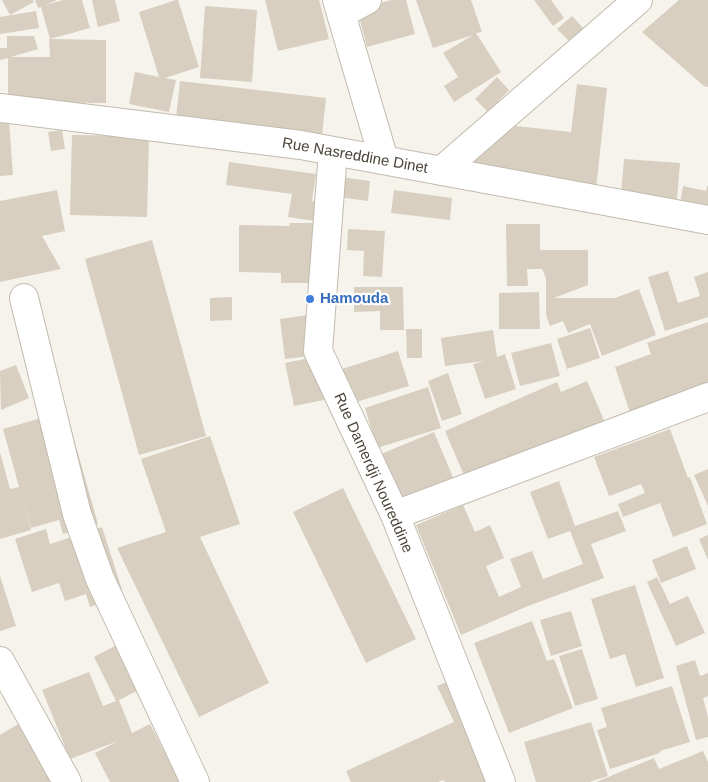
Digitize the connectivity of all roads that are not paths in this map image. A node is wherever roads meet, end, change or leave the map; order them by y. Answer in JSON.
{"nodes":[{"id":1,"x":367,"y":0,"type":"edge"},
{"id":2,"x":638,"y":0,"type":"edge"},
{"id":3,"x":339,"y":7,"type":"edge"},
{"id":4,"x":0,"y":108,"type":"edge"},
{"id":5,"x":333,"y":151,"type":"junction"},
{"id":6,"x":384,"y":160,"type":"junction"},
{"id":7,"x":441,"y":171,"type":"junction"},
{"id":8,"x":708,"y":220,"type":"edge"},
{"id":9,"x":24,"y":298,"type":"dead end"},
{"id":10,"x":708,"y":397,"type":"edge"},
{"id":11,"x":395,"y":515,"type":"junction"},
{"id":12,"x":1,"y":667,"type":"edge"},
{"id":13,"x":67,"y":782,"type":"edge"},
{"id":14,"x":194,"y":782,"type":"edge"},
{"id":15,"x":501,"y":782,"type":"edge"}],
"edges":[{"from":1,"to":3,"type":"street"},
{"from":2,"to":7,"type":"street"},
{"from":3,"to":6,"type":"street"},
{"from":4,"to":5,"type":"street","name":"Rue Nasreddine Dinet"},
{"from":5,"to":6,"type":"street","name":"Rue Nasreddine Dinet"},
{"from":5,"to":11,"type":"street","name":"Rue Damerdji Noureddine"},
{"from":6,"to":7,"type":"street","name":"Rue Nasreddine Dinet"},
{"from":7,"to":8,"type":"street","name":"Rue Nasreddine Dinet"},
{"from":9,"to":14,"type":"street"},
{"from":10,"to":11,"type":"street"},
{"from":11,"to":15,"type":"street","name":"Rue Damerdji Noureddine"},
{"from":12,"to":13,"type":"street"}]}
